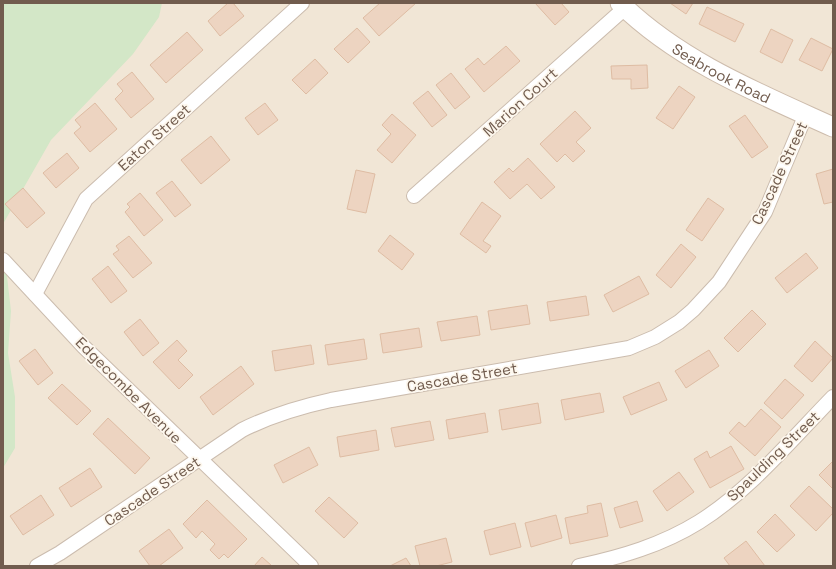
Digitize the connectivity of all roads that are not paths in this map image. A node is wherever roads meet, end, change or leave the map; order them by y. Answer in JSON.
{"nodes":[{"id":1,"x":302,"y":3,"type":"edge"},
{"id":2,"x":622,"y":6,"type":"edge"},
{"id":3,"x":806,"y":114,"type":"junction"},
{"id":4,"x":833,"y":127,"type":"edge"},
{"id":5,"x":414,"y":196,"type":"dead end"},
{"id":6,"x":3,"y":260,"type":"edge"},
{"id":7,"x":35,"y":294,"type":"junction"},
{"id":8,"x":833,"y":397,"type":"edge"},
{"id":9,"x":198,"y":459,"type":"junction"},
{"id":10,"x":37,"y":566,"type":"edge"},
{"id":11,"x":311,"y":566,"type":"edge"},
{"id":12,"x":579,"y":566,"type":"edge"}],
"edges":[{"from":1,"to":7,"type":"street","name":"Eaton Street"},
{"from":2,"to":3,"type":"street","name":"Seabrook Road"},
{"from":2,"to":5,"type":"street","name":"Marion Court"},
{"from":3,"to":4,"type":"street","name":"Seabrook Road"},
{"from":3,"to":9,"type":"street","name":"Cascade Street"},
{"from":6,"to":7,"type":"street","name":"Edgecombe Avenue"},
{"from":7,"to":9,"type":"street","name":"Edgecombe Avenue"},
{"from":8,"to":12,"type":"street","name":"Spaulding Street"},
{"from":9,"to":10,"type":"street","name":"Cascade Street"},
{"from":9,"to":11,"type":"street","name":"Edgecombe Avenue"}]}
